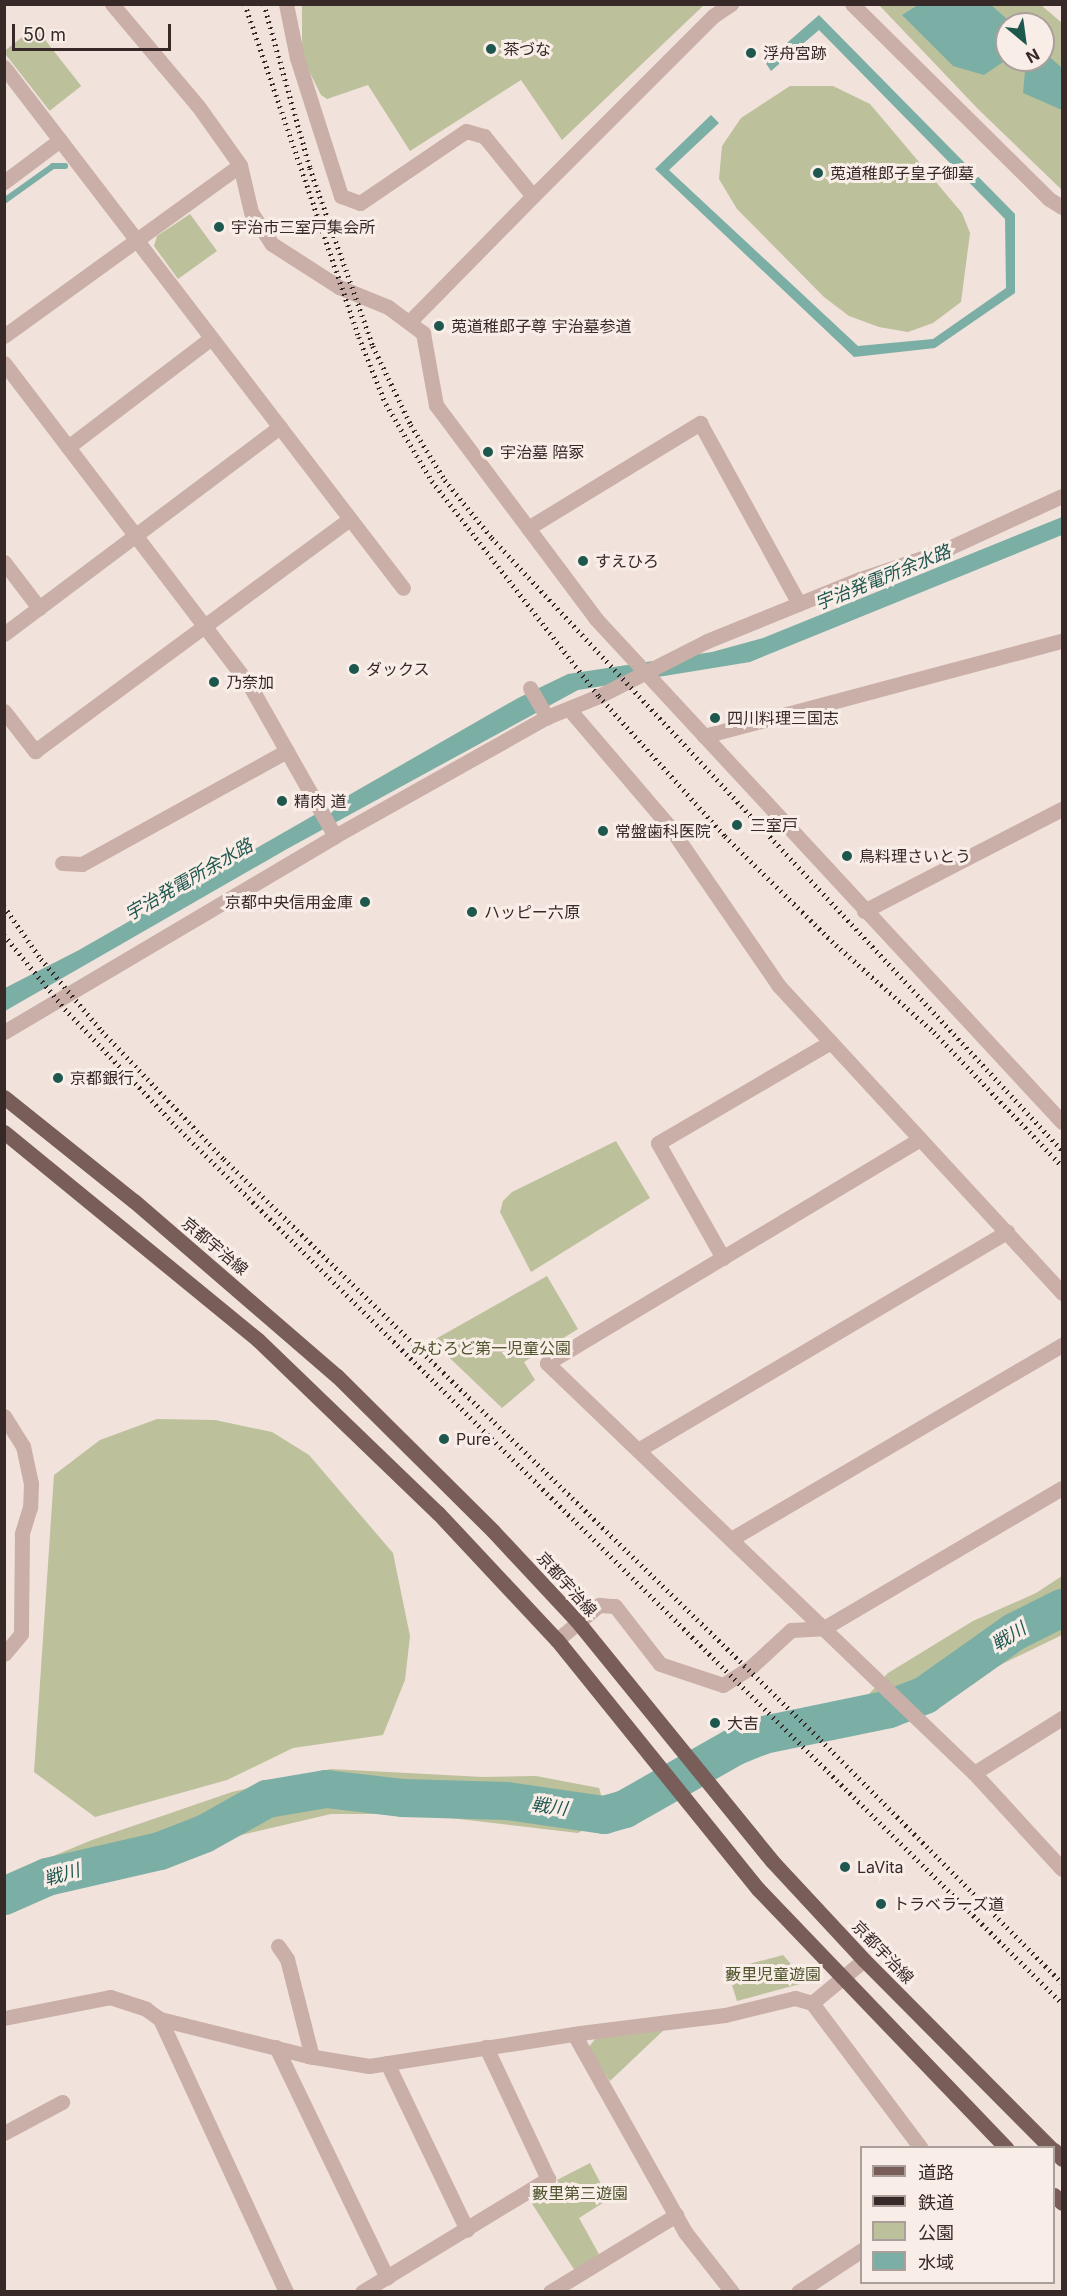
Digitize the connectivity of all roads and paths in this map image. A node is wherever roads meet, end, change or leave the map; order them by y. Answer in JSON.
{"nodes":[{"id":1,"x":112,"y":4,"type":"edge"},
{"id":2,"x":286,"y":4,"type":"edge"},
{"id":3,"x":731,"y":4,"type":"edge"},
{"id":4,"x":852,"y":4,"type":"edge"},
{"id":5,"x":4,"y":67,"type":"edge"},
{"id":6,"x":60,"y":140,"type":"junction"},
{"id":7,"x":240,"y":165,"type":"junction"},
{"id":8,"x":4,"y":182,"type":"edge"},
{"id":9,"x":533,"y":196,"type":"junction"},
{"id":10,"x":1062,"y":207,"type":"edge"},
{"id":11,"x":137,"y":240,"type":"junction"},
{"id":12,"x":410,"y":321,"type":"junction"},
{"id":13,"x":4,"y":336,"type":"edge"},
{"id":14,"x":212,"y":338,"type":"junction"},
{"id":15,"x":4,"y":363,"type":"edge"},
{"id":16,"x":280,"y":427,"type":"junction"},
{"id":17,"x":68,"y":447,"type":"junction"},
{"id":18,"x":1062,"y":496,"type":"edge"},
{"id":19,"x":350,"y":519,"type":"junction"},
{"id":20,"x":528,"y":528,"type":"junction"},
{"id":21,"x":135,"y":536,"type":"junction"},
{"id":22,"x":4,"y":562,"type":"edge"},
{"id":23,"x":403,"y":588,"type":"dead end"},
{"id":24,"x":799,"y":604,"type":"junction"},
{"id":25,"x":39,"y":608,"type":"junction"},
{"id":26,"x":205,"y":626,"type":"junction"},
{"id":27,"x":4,"y":634,"type":"edge"},
{"id":28,"x":1062,"y":641,"type":"edge"},
{"id":29,"x":645,"y":673,"type":"junction"},
{"id":30,"x":531,"y":690,"type":"dead end"},
{"id":31,"x":569,"y":709,"type":"junction"},
{"id":32,"x":4,"y":711,"type":"edge"},
{"id":33,"x":545,"y":714,"type":"junction"},
{"id":34,"x":704,"y":736,"type":"junction"},
{"id":35,"x":287,"y":751,"type":"junction"},
{"id":36,"x":1062,"y":809,"type":"edge"},
{"id":37,"x":334,"y":833,"type":"junction"},
{"id":38,"x":62,"y":864,"type":"dead end"},
{"id":39,"x":864,"y":911,"type":"junction"},
{"id":40,"x":4,"y":1032,"type":"edge"},
{"id":41,"x":831,"y":1042,"type":"junction"},
{"id":42,"x":4,"y":1097,"type":"edge"},
{"id":43,"x":1062,"y":1122,"type":"edge"},
{"id":44,"x":4,"y":1132,"type":"edge"},
{"id":45,"x":920,"y":1139,"type":"junction"},
{"id":46,"x":1006,"y":1232,"type":"junction"},
{"id":47,"x":723,"y":1258,"type":"junction"},
{"id":48,"x":1062,"y":1293,"type":"edge"},
{"id":49,"x":1062,"y":1345,"type":"edge"},
{"id":50,"x":4,"y":1416,"type":"edge"},
{"id":51,"x":638,"y":1450,"type":"junction"},
{"id":52,"x":1062,"y":1488,"type":"edge"},
{"id":53,"x":731,"y":1539,"type":"junction"},
{"id":54,"x":577,"y":1621,"type":"junction"},
{"id":55,"x":824,"y":1628,"type":"junction"},
{"id":56,"x":556,"y":1640,"type":"junction"},
{"id":57,"x":4,"y":1654,"type":"edge"},
{"id":58,"x":1062,"y":1718,"type":"edge"},
{"id":59,"x":974,"y":1773,"type":"junction"},
{"id":60,"x":1057,"y":1854,"type":"edge"},
{"id":61,"x":1062,"y":1869,"type":"edge"},
{"id":62,"x":278,"y":1946,"type":"dead end"},
{"id":63,"x":864,"y":1960,"type":"junction"},
{"id":64,"x":843,"y":1979,"type":"junction"},
{"id":65,"x":812,"y":2003,"type":"junction"},
{"id":66,"x":4,"y":2018,"type":"edge"},
{"id":67,"x":160,"y":2019,"type":"junction"},
{"id":68,"x":574,"y":2034,"type":"junction"},
{"id":69,"x":276,"y":2047,"type":"junction"},
{"id":70,"x":486,"y":2047,"type":"junction"},
{"id":71,"x":312,"y":2057,"type":"junction"},
{"id":72,"x":387,"y":2063,"type":"junction"},
{"id":73,"x":62,"y":2102,"type":"dead end"},
{"id":74,"x":4,"y":2133,"type":"edge"},
{"id":75,"x":919,"y":2146,"type":"edge"},
{"id":76,"x":1004,"y":2146,"type":"edge"},
{"id":77,"x":1049,"y":2146,"type":"edge"},
{"id":78,"x":676,"y":2215,"type":"junction"},
{"id":79,"x":467,"y":2230,"type":"junction"},
{"id":80,"x":860,"y":2251,"type":"edge"},
{"id":81,"x":387,"y":2278,"type":"junction"},
{"id":82,"x":286,"y":2292,"type":"edge"},
{"id":83,"x":362,"y":2292,"type":"edge"},
{"id":84,"x":550,"y":2292,"type":"edge"},
{"id":85,"x":732,"y":2292,"type":"edge"},
{"id":86,"x":798,"y":2292,"type":"edge"}],
"edges":[{"from":1,"to":7,"type":"street"},
{"from":2,"to":9,"type":"street"},
{"from":3,"to":9,"type":"street"},
{"from":4,"to":10,"type":"street"},
{"from":5,"to":6,"type":"street"},
{"from":6,"to":8,"type":"street"},
{"from":6,"to":11,"type":"street"},
{"from":7,"to":11,"type":"street"},
{"from":7,"to":12,"type":"street"},
{"from":9,"to":12,"type":"street"},
{"from":11,"to":13,"type":"street"},
{"from":11,"to":14,"type":"street"},
{"from":12,"to":20,"type":"street"},
{"from":14,"to":16,"type":"street"},
{"from":14,"to":17,"type":"street"},
{"from":15,"to":17,"type":"street"},
{"from":16,"to":19,"type":"street"},
{"from":16,"to":21,"type":"street"},
{"from":17,"to":21,"type":"street"},
{"from":18,"to":24,"type":"street"},
{"from":19,"to":23,"type":"street"},
{"from":19,"to":26,"type":"street"},
{"from":20,"to":24,"type":"street"},
{"from":20,"to":29,"type":"street"},
{"from":21,"to":25,"type":"street"},
{"from":21,"to":26,"type":"street"},
{"from":22,"to":25,"type":"street"},
{"from":24,"to":29,"type":"street"},
{"from":25,"to":27,"type":"street"},
{"from":26,"to":32,"type":"street"},
{"from":26,"to":35,"type":"street"},
{"from":28,"to":34,"type":"street"},
{"from":29,"to":31,"type":"street"},
{"from":29,"to":34,"type":"street"},
{"from":30,"to":33,"type":"street"},
{"from":31,"to":33,"type":"street"},
{"from":31,"to":41,"type":"street"},
{"from":33,"to":37,"type":"street"},
{"from":34,"to":39,"type":"street"},
{"from":35,"to":37,"type":"street"},
{"from":35,"to":38,"type":"street"},
{"from":36,"to":39,"type":"street"},
{"from":37,"to":40,"type":"street"},
{"from":39,"to":43,"type":"street"},
{"from":41,"to":45,"type":"street"},
{"from":41,"to":47,"type":"street"},
{"from":42,"to":54,"type":"main road","name":"京都宇治線"},
{"from":44,"to":56,"type":"main road"},
{"from":45,"to":46,"type":"street"},
{"from":45,"to":47,"type":"street"},
{"from":46,"to":48,"type":"street"},
{"from":46,"to":51,"type":"street"},
{"from":47,"to":51,"type":"street"},
{"from":49,"to":53,"type":"street"},
{"from":50,"to":57,"type":"street"},
{"from":51,"to":53,"type":"street"},
{"from":52,"to":55,"type":"street"},
{"from":53,"to":55,"type":"street"},
{"from":54,"to":55,"type":"street"},
{"from":54,"to":56,"type":"street"},
{"from":54,"to":63,"type":"main road","name":"京都宇治線"},
{"from":55,"to":59,"type":"street"},
{"from":56,"to":64,"type":"main road"},
{"from":58,"to":59,"type":"street"},
{"from":59,"to":60,"type":"street"},
{"from":60,"to":61,"type":"street"},
{"from":62,"to":71,"type":"street"},
{"from":63,"to":64,"type":"street"},
{"from":63,"to":77,"type":"main road","name":"京都宇治線"},
{"from":64,"to":65,"type":"street"},
{"from":64,"to":76,"type":"main road"},
{"from":65,"to":68,"type":"street"},
{"from":65,"to":75,"type":"street"},
{"from":66,"to":67,"type":"street"},
{"from":67,"to":69,"type":"street"},
{"from":67,"to":82,"type":"street"},
{"from":68,"to":70,"type":"street"},
{"from":68,"to":78,"type":"street"},
{"from":69,"to":71,"type":"street"},
{"from":69,"to":81,"type":"street"},
{"from":70,"to":72,"type":"street"},
{"from":70,"to":79,"type":"street"},
{"from":71,"to":72,"type":"street"},
{"from":72,"to":79,"type":"street"},
{"from":73,"to":74,"type":"street"},
{"from":78,"to":84,"type":"street"},
{"from":78,"to":85,"type":"street"},
{"from":79,"to":81,"type":"street"},
{"from":80,"to":86,"type":"street"},
{"from":81,"to":83,"type":"street"}]}
